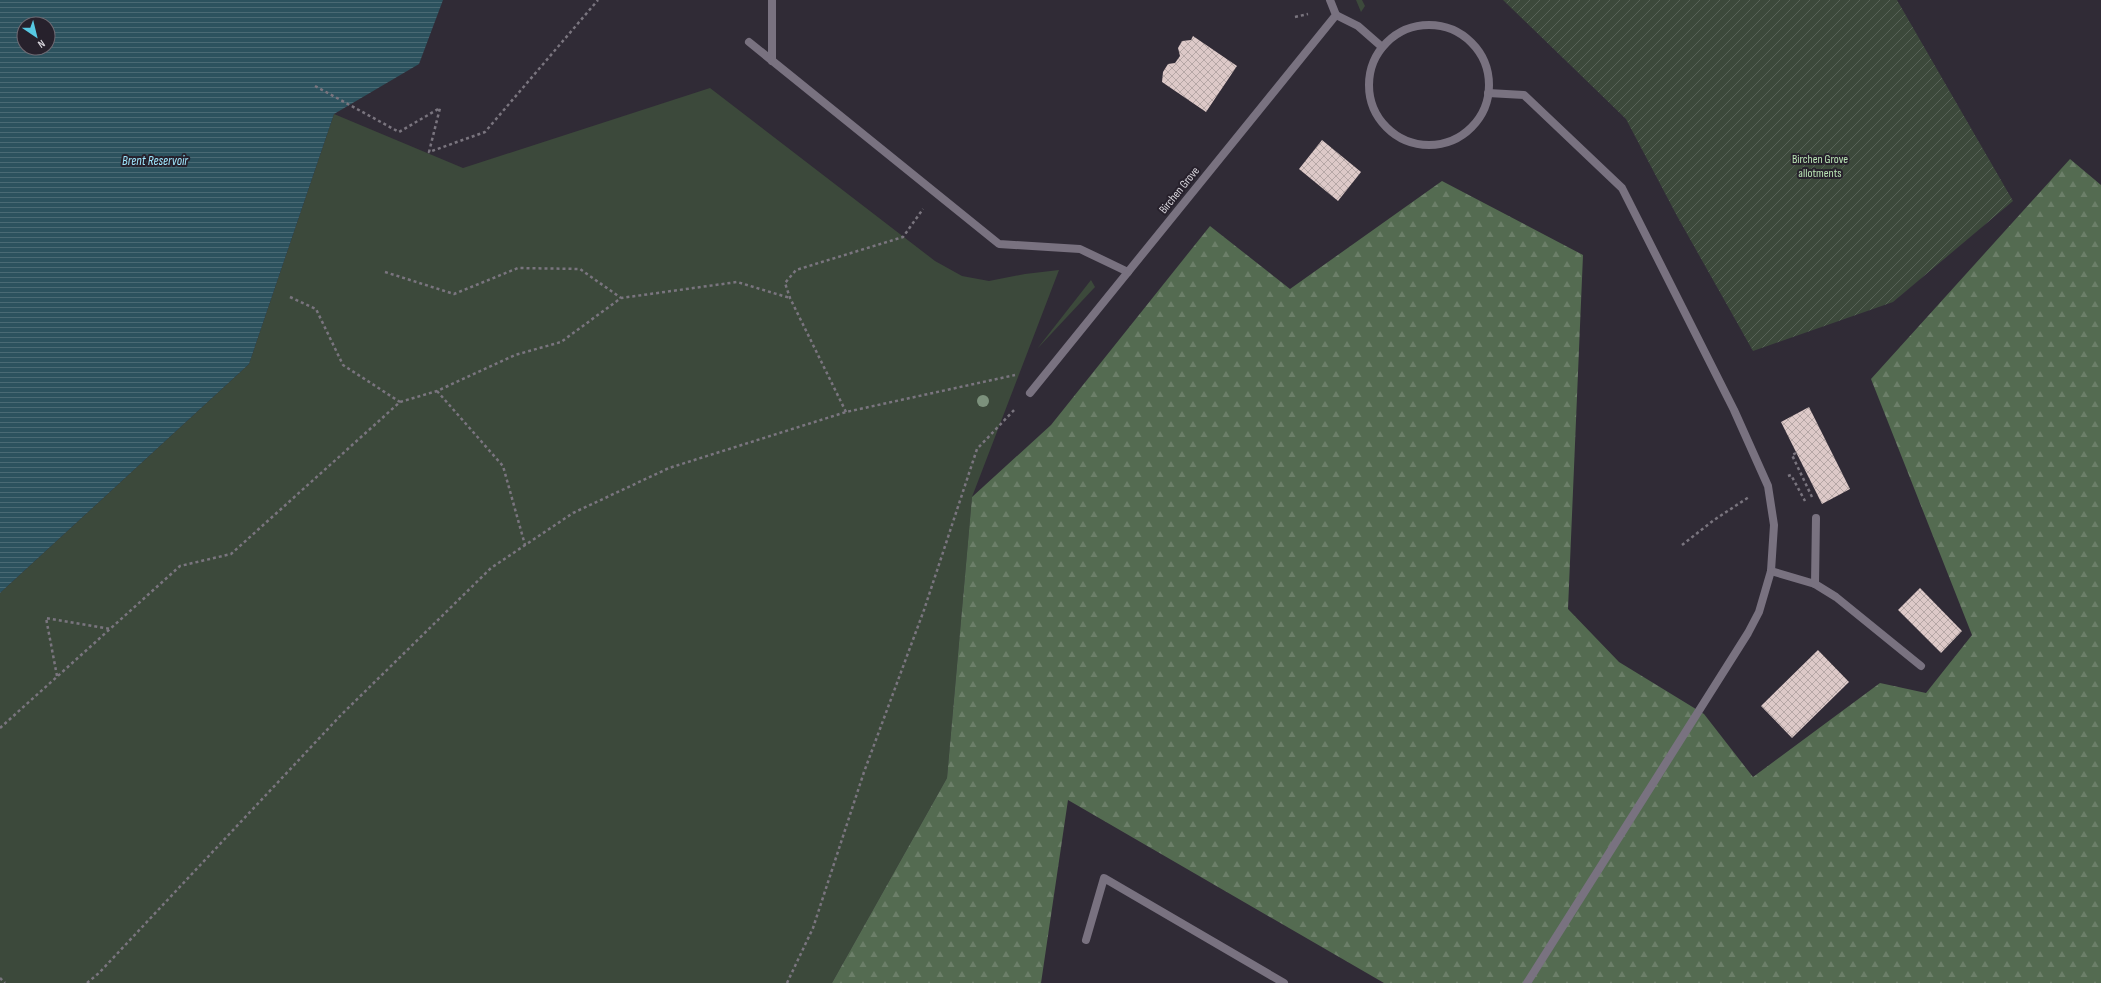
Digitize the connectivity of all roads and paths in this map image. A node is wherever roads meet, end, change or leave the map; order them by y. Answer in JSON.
{"nodes":[{"id":1,"x":598,"y":0,"type":"edge"},
{"id":2,"x":772,"y":0,"type":"edge"},
{"id":3,"x":1330,"y":0,"type":"edge"},
{"id":4,"x":1314,"y":12,"type":"dead end"},
{"id":5,"x":1336,"y":15,"type":"junction"},
{"id":6,"x":1295,"y":18,"type":"dead end"},
{"id":7,"x":749,"y":42,"type":"dead end"},
{"id":8,"x":1382,"y":47,"type":"junction"},
{"id":9,"x":772,"y":61,"type":"junction"},
{"id":10,"x":315,"y":86,"type":"dead end"},
{"id":11,"x":1488,"y":93,"type":"junction"},
{"id":12,"x":935,"y":193,"type":"junction"},
{"id":13,"x":385,"y":272,"type":"dead end"},
{"id":14,"x":1128,"y":272,"type":"junction"},
{"id":15,"x":290,"y":297,"type":"dead end"},
{"id":16,"x":621,"y":298,"type":"junction"},
{"id":17,"x":790,"y":298,"type":"junction"},
{"id":18,"x":1022,"y":374,"type":"dead end"},
{"id":19,"x":437,"y":390,"type":"junction"},
{"id":20,"x":1030,"y":393,"type":"joint"},
{"id":21,"x":400,"y":402,"type":"junction"},
{"id":22,"x":846,"y":412,"type":"junction"},
{"id":23,"x":1796,"y":453,"type":"dead end"},
{"id":24,"x":1784,"y":478,"type":"dead end"},
{"id":25,"x":1751,"y":496,"type":"dead end"},
{"id":26,"x":1814,"y":501,"type":"dead end"},
{"id":27,"x":1807,"y":505,"type":"dead end"},
{"id":28,"x":1816,"y":518,"type":"dead end"},
{"id":29,"x":525,"y":545,"type":"junction"},
{"id":30,"x":1682,"y":545,"type":"dead end"},
{"id":31,"x":1771,"y":571,"type":"junction"},
{"id":32,"x":1815,"y":584,"type":"junction"},
{"id":33,"x":110,"y":629,"type":"junction"},
{"id":34,"x":1921,"y":666,"type":"dead end"},
{"id":35,"x":57,"y":676,"type":"junction"},
{"id":36,"x":0,"y":728,"type":"edge"},
{"id":37,"x":1086,"y":940,"type":"dead end"},
{"id":38,"x":0,"y":978,"type":"edge"},
{"id":39,"x":5,"y":983,"type":"edge"},
{"id":40,"x":87,"y":983,"type":"edge"},
{"id":41,"x":787,"y":983,"type":"edge"},
{"id":42,"x":1284,"y":983,"type":"edge"},
{"id":43,"x":1527,"y":983,"type":"edge"}],
"edges":[{"from":1,"to":10,"type":"path"},
{"from":2,"to":9,"type":"street"},
{"from":3,"to":5,"type":"street"},
{"from":4,"to":6,"type":"path"},
{"from":5,"to":8,"type":"street"},
{"from":5,"to":14,"type":"street","name":"Birchen Grove"},
{"from":7,"to":9,"type":"street"},
{"from":8,"to":11,"type":"street"},
{"from":8,"to":11,"type":"street"},
{"from":9,"to":12,"type":"street"},
{"from":11,"to":31,"type":"street"},
{"from":12,"to":14,"type":"street"},
{"from":12,"to":17,"type":"path"},
{"from":13,"to":16,"type":"path"},
{"from":14,"to":20,"type":"street","name":"Birchen Grove"},
{"from":15,"to":21,"type":"path"},
{"from":16,"to":17,"type":"path"},
{"from":16,"to":19,"type":"path"},
{"from":17,"to":22,"type":"path"},
{"from":18,"to":22,"type":"path"},
{"from":19,"to":21,"type":"path"},
{"from":19,"to":29,"type":"path"},
{"from":20,"to":41,"type":"path"},
{"from":21,"to":33,"type":"path"},
{"from":22,"to":29,"type":"path"},
{"from":23,"to":26,"type":"path"},
{"from":24,"to":27,"type":"path"},
{"from":25,"to":30,"type":"path"},
{"from":28,"to":32,"type":"street"},
{"from":29,"to":40,"type":"path"},
{"from":31,"to":32,"type":"street"},
{"from":31,"to":43,"type":"street"},
{"from":32,"to":34,"type":"street"},
{"from":33,"to":35,"type":"path"},
{"from":33,"to":35,"type":"path"},
{"from":35,"to":36,"type":"path"},
{"from":37,"to":42,"type":"street"},
{"from":38,"to":39,"type":"path"}]}
